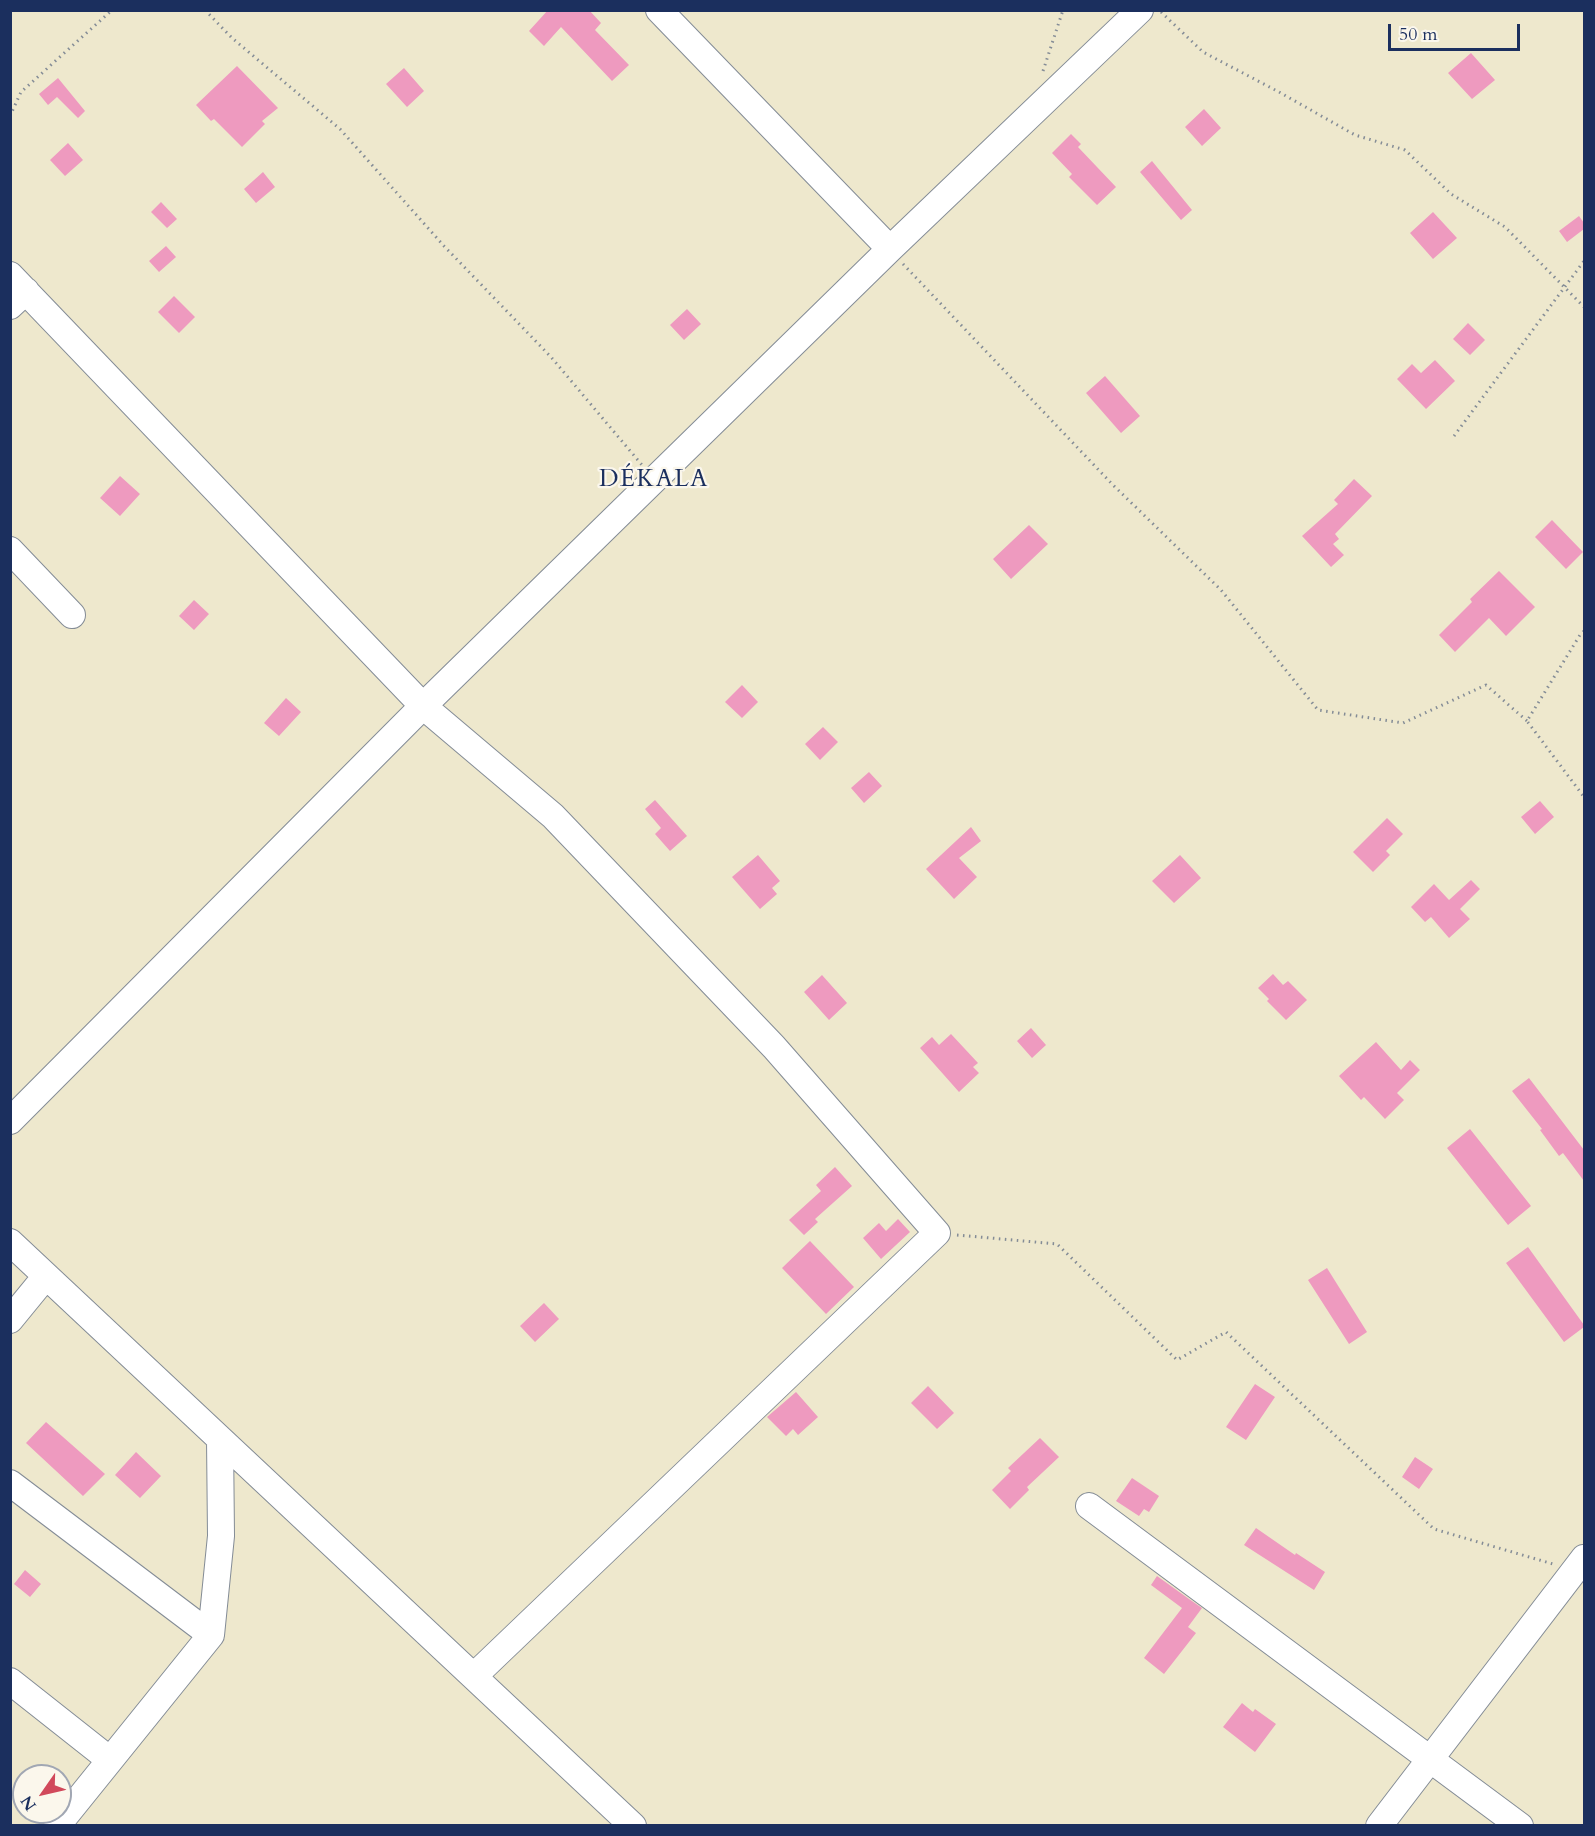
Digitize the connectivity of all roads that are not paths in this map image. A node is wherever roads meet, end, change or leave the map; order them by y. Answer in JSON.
{"nodes":[{"id":1,"x":659,"y":10,"type":"edge"},
{"id":2,"x":1140,"y":10,"type":"edge"},
{"id":3,"x":890,"y":249,"type":"junction"},
{"id":4,"x":16,"y":291,"type":"edge"},
{"id":5,"x":10,"y":550,"type":"edge"},
{"id":6,"x":72,"y":615,"type":"dead end"},
{"id":7,"x":423,"y":706,"type":"junction"},
{"id":8,"x":10,"y":1121,"type":"edge"},
{"id":9,"x":10,"y":1242,"type":"edge"},
{"id":10,"x":46,"y":1276,"type":"junction"},
{"id":11,"x":10,"y":1320,"type":"edge"},
{"id":12,"x":220,"y":1439,"type":"junction"},
{"id":13,"x":10,"y":1483,"type":"edge"},
{"id":14,"x":1089,"y":1506,"type":"dead end"},
{"id":15,"x":1579,"y":1564,"type":"edge"},
{"id":16,"x":210,"y":1635,"type":"junction"},
{"id":17,"x":474,"y":1676,"type":"junction"},
{"id":18,"x":10,"y":1681,"type":"edge"},
{"id":19,"x":1431,"y":1758,"type":"junction"},
{"id":20,"x":110,"y":1760,"type":"junction"},
{"id":21,"x":57,"y":1826,"type":"edge"},
{"id":22,"x":633,"y":1826,"type":"edge"},
{"id":23,"x":1379,"y":1826,"type":"edge"},
{"id":24,"x":1520,"y":1826,"type":"edge"}],
"edges":[{"from":1,"to":3,"type":"street"},
{"from":2,"to":3,"type":"street"},
{"from":3,"to":7,"type":"street"},
{"from":4,"to":7,"type":"street"},
{"from":5,"to":6,"type":"street"},
{"from":7,"to":8,"type":"street"},
{"from":7,"to":17,"type":"street"},
{"from":9,"to":10,"type":"street"},
{"from":10,"to":11,"type":"street"},
{"from":10,"to":12,"type":"street"},
{"from":12,"to":16,"type":"street"},
{"from":12,"to":17,"type":"street"},
{"from":13,"to":16,"type":"street"},
{"from":14,"to":19,"type":"street"},
{"from":15,"to":19,"type":"street"},
{"from":16,"to":20,"type":"street"},
{"from":17,"to":22,"type":"street"},
{"from":18,"to":20,"type":"street"},
{"from":19,"to":23,"type":"street"},
{"from":19,"to":24,"type":"street"},
{"from":20,"to":21,"type":"street"}]}
